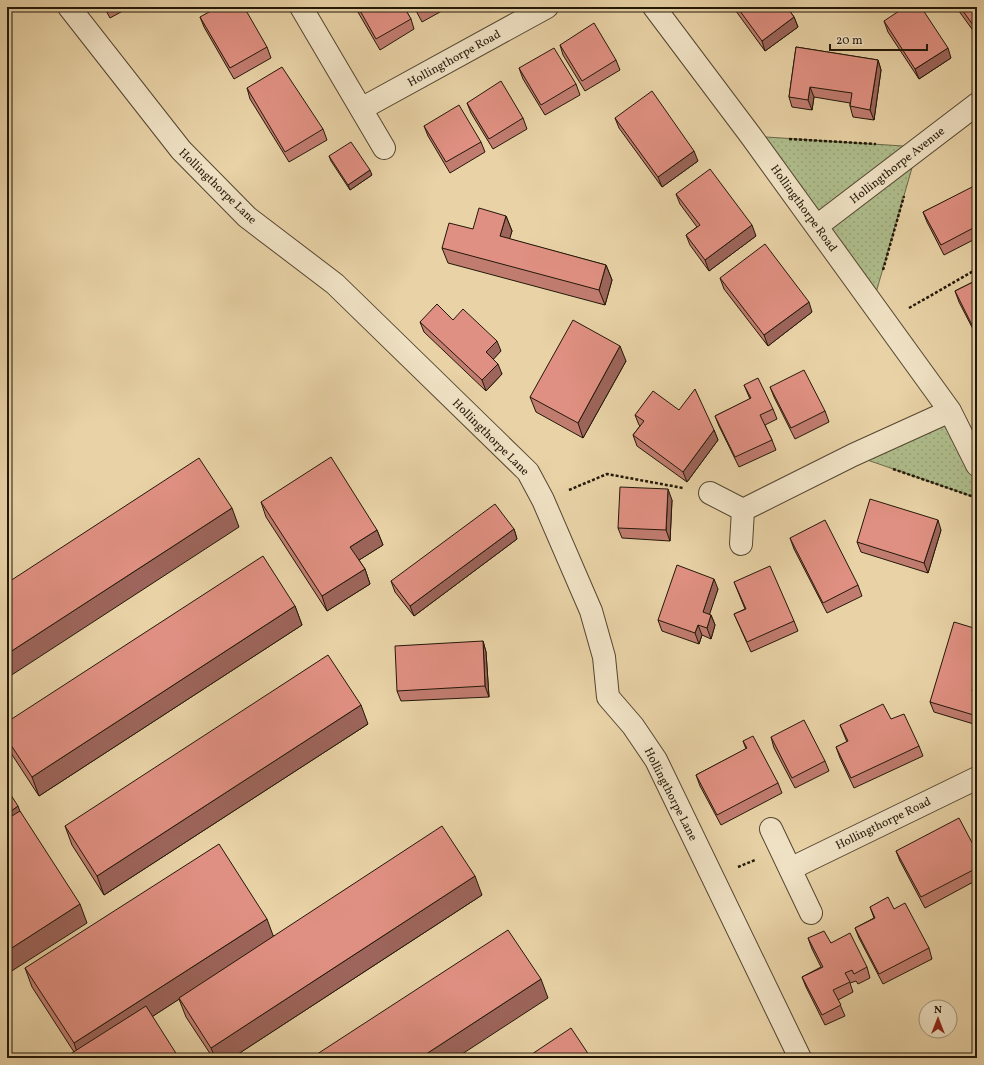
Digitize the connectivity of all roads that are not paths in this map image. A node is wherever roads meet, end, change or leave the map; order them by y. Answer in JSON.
{"nodes":[{"id":1,"x":69,"y":7,"type":"edge"},
{"id":2,"x":301,"y":7,"type":"edge"},
{"id":3,"x":547,"y":7,"type":"edge"},
{"id":4,"x":654,"y":7,"type":"edge"},
{"id":5,"x":977,"y":104,"type":"edge"},
{"id":6,"x":361,"y":109,"type":"junction"},
{"id":7,"x":384,"y":148,"type":"dead end"},
{"id":8,"x":817,"y":226,"type":"junction"},
{"id":9,"x":950,"y":411,"type":"junction"},
{"id":10,"x":977,"y":465,"type":"edge"},
{"id":11,"x":710,"y":493,"type":"road end"},
{"id":12,"x":743,"y":510,"type":"junction"},
{"id":13,"x":741,"y":544,"type":"dead end"},
{"id":14,"x":977,"y":778,"type":"edge"},
{"id":15,"x":770,"y":829,"type":"dead end"},
{"id":16,"x":786,"y":860,"type":"junction"},
{"id":17,"x":811,"y":913,"type":"dead end"},
{"id":18,"x":800,"y":1058,"type":"edge"}],
"edges":[{"from":1,"to":18,"type":"street","name":"Hollingthorpe Lane"},
{"from":2,"to":6,"type":"street"},
{"from":3,"to":6,"type":"street","name":"Hollingthorpe Road"},
{"from":4,"to":8,"type":"street","name":"Hollingthorpe Road"},
{"from":5,"to":8,"type":"street","name":"Hollingthorpe Avenue"},
{"from":6,"to":7,"type":"street"},
{"from":8,"to":9,"type":"street","name":"Hollingthorpe Road"},
{"from":9,"to":10,"type":"street","name":"Hollingthorpe Road"},
{"from":9,"to":12,"type":"street"},
{"from":11,"to":12,"type":"street"},
{"from":12,"to":13,"type":"street"},
{"from":14,"to":16,"type":"street","name":"Hollingthorpe Road"},
{"from":15,"to":16,"type":"street"},
{"from":16,"to":17,"type":"street"}]}
